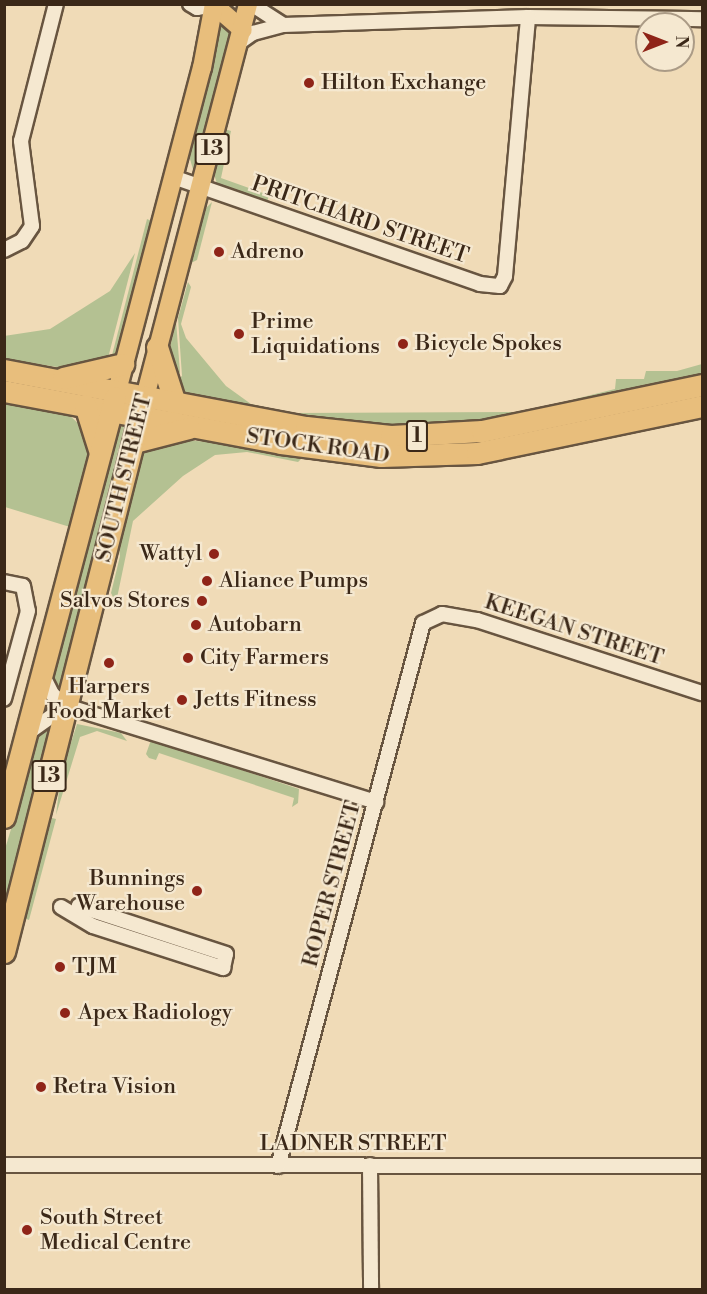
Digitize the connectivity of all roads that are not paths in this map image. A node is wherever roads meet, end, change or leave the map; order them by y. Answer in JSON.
{"nodes":[{"id":1,"x":56,"y":4,"type":"edge"},
{"id":2,"x":190,"y":4,"type":"edge"},
{"id":3,"x":250,"y":4,"type":"edge"},
{"id":4,"x":214,"y":5,"type":"edge"},
{"id":5,"x":528,"y":17,"type":"junction"},
{"id":6,"x":702,"y":19,"type":"edge"},
{"id":7,"x":283,"y":25,"type":"junction"},
{"id":8,"x":241,"y":36,"type":"junction"},
{"id":9,"x":172,"y":177,"type":"junction"},
{"id":10,"x":202,"y":187,"type":"junction"},
{"id":11,"x":4,"y":250,"type":"edge"},
{"id":12,"x":157,"y":347,"type":"junction"},
{"id":13,"x":123,"y":364,"type":"junction"},
{"id":14,"x":4,"y":370,"type":"edge"},
{"id":15,"x":57,"y":379,"type":"junction"},
{"id":16,"x":702,"y":385,"type":"edge"},
{"id":17,"x":4,"y":391,"type":"edge"},
{"id":18,"x":114,"y":401,"type":"junction"},
{"id":19,"x":175,"y":403,"type":"junction"},
{"id":20,"x":85,"y":405,"type":"junction"},
{"id":21,"x":142,"y":406,"type":"junction"},
{"id":22,"x":702,"y":406,"type":"edge"},
{"id":23,"x":192,"y":427,"type":"junction"},
{"id":24,"x":134,"y":442,"type":"junction"},
{"id":25,"x":100,"y":453,"type":"junction"},
{"id":26,"x":4,"y":582,"type":"edge"},
{"id":27,"x":432,"y":617,"type":"joint"},
{"id":28,"x":42,"y":674,"type":"junction"},
{"id":29,"x":702,"y":693,"type":"edge"},
{"id":30,"x":4,"y":699,"type":"edge"},
{"id":31,"x":66,"y":706,"type":"junction"},
{"id":32,"x":26,"y":735,"type":"junction"},
{"id":33,"x":376,"y":802,"type":"junction"},
{"id":34,"x":4,"y":816,"type":"edge"},
{"id":35,"x":79,"y":906,"type":"dead end"},
{"id":36,"x":61,"y":907,"type":"dead end"},
{"id":37,"x":4,"y":952,"type":"edge"},
{"id":38,"x":370,"y":1165,"type":"junction"},
{"id":39,"x":4,"y":1166,"type":"edge"},
{"id":40,"x":278,"y":1166,"type":"junction"},
{"id":41,"x":702,"y":1166,"type":"edge"},
{"id":42,"x":371,"y":1290,"type":"edge"}],
"edges":[{"from":1,"to":11,"type":"street"},
{"from":2,"to":4,"type":"street"},
{"from":3,"to":7,"type":"street"},
{"from":3,"to":8,"type":"main road","name":"SOUTH STREET","number":"13"},
{"from":4,"to":8,"type":"main road"},
{"from":4,"to":9,"type":"main road","name":"SOUTH STREET","number":"13"},
{"from":5,"to":6,"type":"street"},
{"from":5,"to":7,"type":"street"},
{"from":5,"to":10,"type":"street","name":"PRITCHARD STREET"},
{"from":7,"to":8,"type":"street"},
{"from":8,"to":10,"type":"main road","name":"SOUTH STREET","number":"13"},
{"from":9,"to":10,"type":"street","name":"PRITCHARD STREET"},
{"from":9,"to":13,"type":"main road","name":"SOUTH STREET","number":"13"},
{"from":10,"to":12,"type":"main road","name":"SOUTH STREET","number":"13"},
{"from":12,"to":19,"type":"highway"},
{"from":12,"to":21,"type":"main road","name":"SOUTH STREET","number":"13"},
{"from":13,"to":15,"type":"highway"},
{"from":13,"to":18,"type":"main road","name":"SOUTH STREET","number":"13"},
{"from":14,"to":15,"type":"highway","name":"STOCK ROAD","number":"1"},
{"from":15,"to":18,"type":"highway","name":"STOCK ROAD","number":"1"},
{"from":16,"to":19,"type":"highway","name":"STOCK ROAD","number":"1"},
{"from":17,"to":20,"type":"highway","name":"STOCK ROAD","number":"1"},
{"from":18,"to":20,"type":"highway","name":"STOCK ROAD","number":"1"},
{"from":18,"to":21,"type":"highway","name":"STOCK ROAD","number":"1"},
{"from":18,"to":25,"type":"highway","name":"SOUTH STREET","number":"13"},
{"from":19,"to":21,"type":"highway","name":"STOCK ROAD","number":"1"},
{"from":20,"to":25,"type":"highway"},
{"from":21,"to":23,"type":"highway","name":"STOCK ROAD","number":"1"},
{"from":21,"to":24,"type":"highway","name":"SOUTH STREET","number":"13"},
{"from":22,"to":23,"type":"highway","name":"STOCK ROAD","number":"1"},
{"from":23,"to":24,"type":"highway"},
{"from":24,"to":31,"type":"highway","name":"SOUTH STREET","number":"13"},
{"from":25,"to":28,"type":"highway","name":"SOUTH STREET","number":"13"},
{"from":26,"to":30,"type":"street"},
{"from":27,"to":29,"type":"street","name":"KEEGAN STREET"},
{"from":27,"to":33,"type":"street","name":"ROPER STREET"},
{"from":28,"to":31,"type":"street"},
{"from":28,"to":32,"type":"highway","name":"SOUTH STREET","number":"13"},
{"from":31,"to":32,"type":"street"},
{"from":31,"to":33,"type":"street"},
{"from":31,"to":37,"type":"highway","name":"SOUTH STREET","number":"13"},
{"from":32,"to":34,"type":"highway","name":"SOUTH STREET","number":"13"},
{"from":33,"to":40,"type":"street","name":"ROPER STREET"},
{"from":35,"to":36,"type":"street"},
{"from":38,"to":40,"type":"street","name":"LADNER STREET"},
{"from":38,"to":41,"type":"street","name":"LADNER STREET"},
{"from":38,"to":42,"type":"street"},
{"from":39,"to":40,"type":"street","name":"LADNER STREET"}]}
